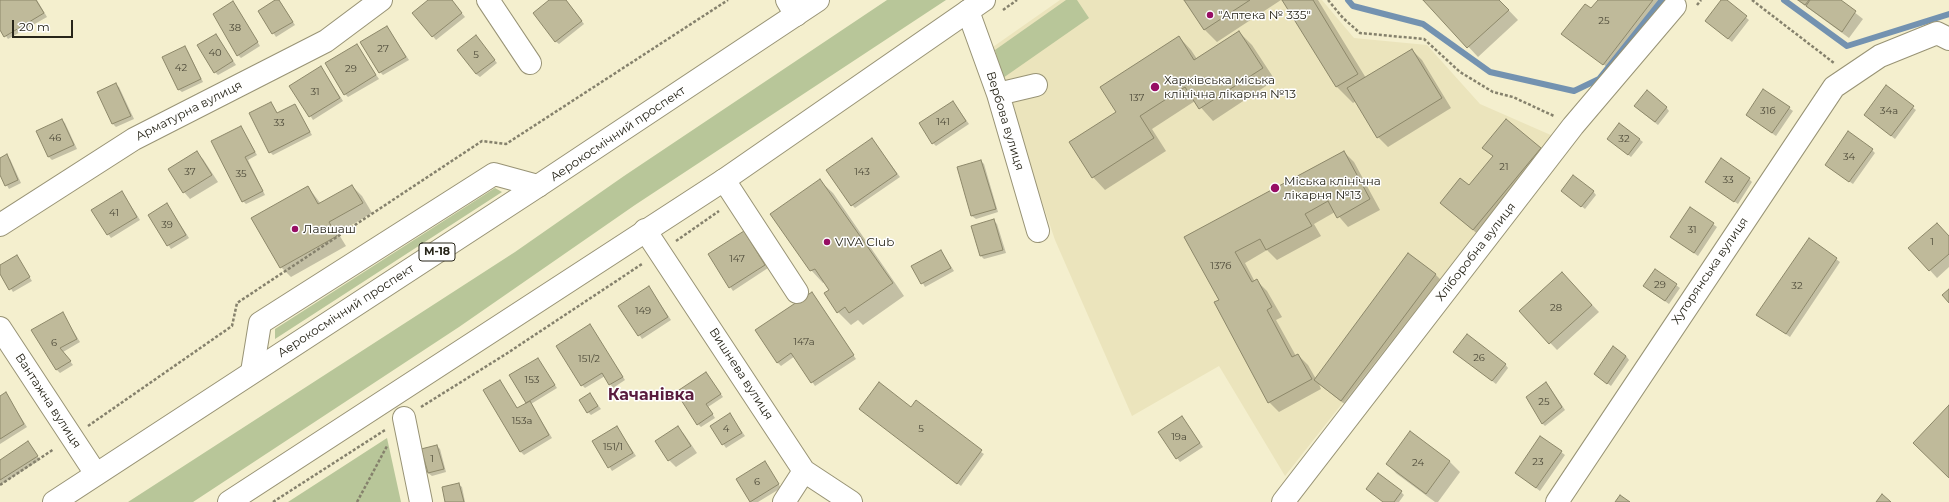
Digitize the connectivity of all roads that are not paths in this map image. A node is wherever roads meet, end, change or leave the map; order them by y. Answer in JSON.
{"nodes":[{"id":1,"x":380,"y":0,"type":"edge"},
{"id":2,"x":488,"y":0,"type":"edge"},
{"id":3,"x":818,"y":0,"type":"edge"},
{"id":4,"x":976,"y":6,"type":"edge"},
{"id":5,"x":792,"y":7,"type":"edge"},
{"id":6,"x":1685,"y":7,"type":"road end"},
{"id":7,"x":1949,"y":40,"type":"edge"},
{"id":8,"x":530,"y":63,"type":"dead end"},
{"id":9,"x":1036,"y":85,"type":"dead end"},
{"id":10,"x":998,"y":94,"type":"junction"},
{"id":11,"x":724,"y":180,"type":"junction"},
{"id":12,"x":538,"y":186,"type":"junction"},
{"id":13,"x":0,"y":225,"type":"edge"},
{"id":14,"x":645,"y":230,"type":"junction"},
{"id":15,"x":1038,"y":231,"type":"dead end"},
{"id":16,"x":797,"y":292,"type":"dead end"},
{"id":17,"x":0,"y":328,"type":"edge"},
{"id":18,"x":252,"y":372,"type":"junction"},
{"id":19,"x":404,"y":418,"type":"road end"},
{"id":20,"x":804,"y":471,"type":"junction"},
{"id":21,"x":96,"y":474,"type":"junction"},
{"id":22,"x":54,"y":502,"type":"edge"},
{"id":23,"x":229,"y":502,"type":"edge"},
{"id":24,"x":421,"y":502,"type":"edge"},
{"id":25,"x":784,"y":502,"type":"edge"},
{"id":26,"x":852,"y":502,"type":"edge"},
{"id":27,"x":1283,"y":502,"type":"edge"},
{"id":28,"x":1557,"y":502,"type":"edge"}],
"edges":[{"from":1,"to":13,"type":"street","name":"Арматурна вулиця"},
{"from":2,"to":8,"type":"street"},
{"from":3,"to":5,"type":"street","name":"Аерокосмічний проспект","number":"М-18"},
{"from":4,"to":10,"type":"street","name":"Вербова вулиця"},
{"from":4,"to":11,"type":"street"},
{"from":5,"to":12,"type":"street","name":"Аерокосмічний проспект","number":"М-18"},
{"from":6,"to":27,"type":"street","name":"Хліборобна вулиця"},
{"from":7,"to":28,"type":"street","name":"Хуторянська вулиця"},
{"from":9,"to":10,"type":"street"},
{"from":10,"to":15,"type":"street","name":"Вербова вулиця"},
{"from":11,"to":14,"type":"street"},
{"from":11,"to":16,"type":"street"},
{"from":12,"to":18,"type":"street","name":"Аерокосмічний проспект","number":"М-18"},
{"from":12,"to":18,"type":"street"},
{"from":14,"to":20,"type":"street","name":"Вишнева вулиця"},
{"from":14,"to":23,"type":"street"},
{"from":17,"to":21,"type":"street","name":"Вантажна вулиця"},
{"from":18,"to":21,"type":"street","name":"Аерокосмічний проспект","number":"М-18"},
{"from":19,"to":24,"type":"street"},
{"from":20,"to":25,"type":"street"},
{"from":20,"to":26,"type":"street","name":"Вишнева вулиця"},
{"from":21,"to":22,"type":"street","name":"Аерокосмічний проспект","number":"М-18"}]}
